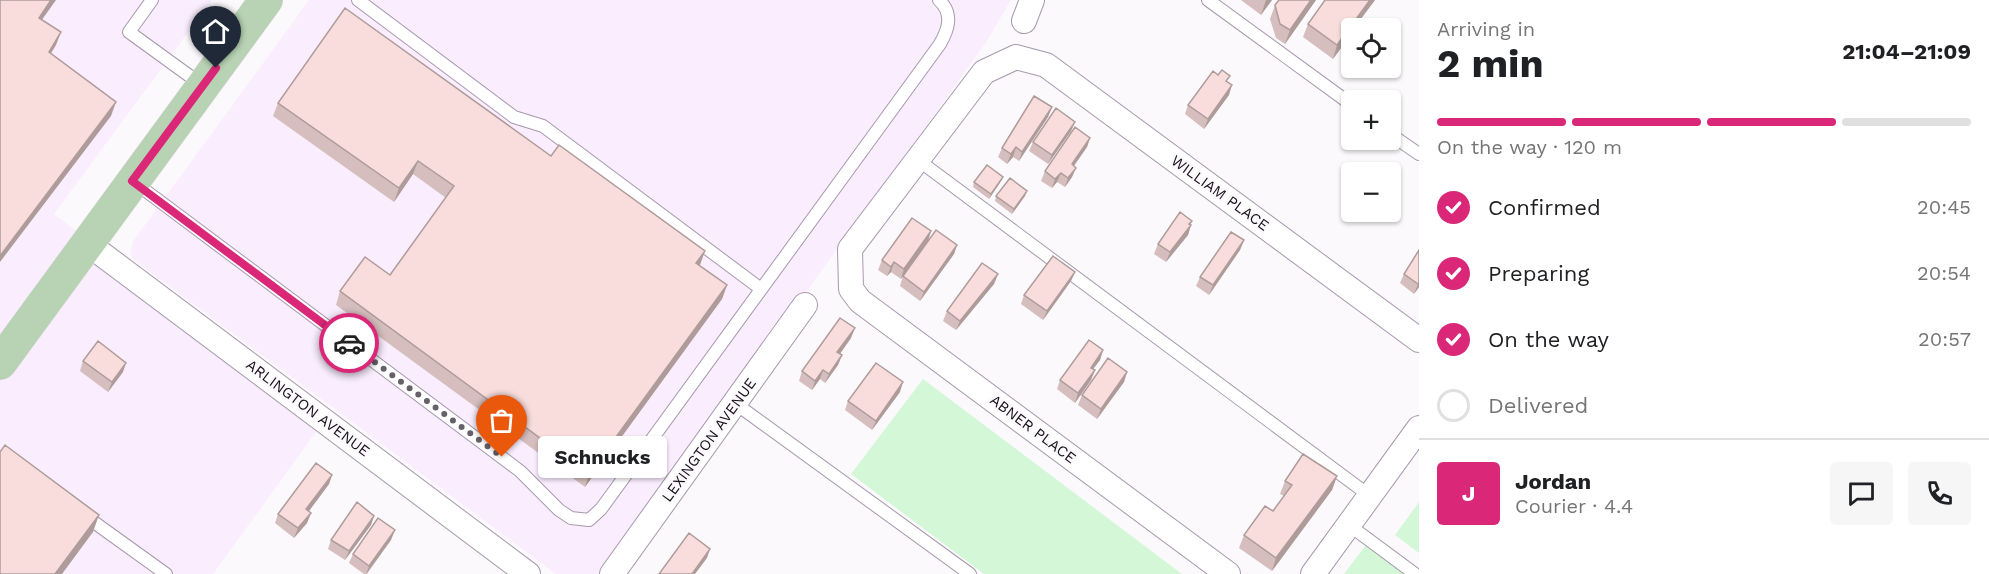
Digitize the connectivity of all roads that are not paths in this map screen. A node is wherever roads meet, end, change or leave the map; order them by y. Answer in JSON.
{"nodes":[{"id":1,"x":152,"y":0,"type":"edge"},
{"id":2,"x":266,"y":0,"type":"edge"},
{"id":3,"x":358,"y":0,"type":"edge"},
{"id":4,"x":939,"y":0,"type":"edge"},
{"id":5,"x":1208,"y":0,"type":"edge"},
{"id":6,"x":203,"y":85,"type":"junction"},
{"id":7,"x":1341,"y":97,"type":"edge"},
{"id":8,"x":1401,"y":142,"type":"edge"},
{"id":9,"x":1419,"y":154,"type":"edge"},
{"id":10,"x":918,"y":160,"type":"junction"},
{"id":11,"x":132,"y":181,"type":"junction"},
{"id":12,"x":87,"y":243,"type":"junction"},
{"id":13,"x":761,"y":289,"type":"junction"},
{"id":14,"x":805,"y":305,"type":"dead end"},
{"id":15,"x":1419,"y":340,"type":"edge"},
{"id":16,"x":0,"y":363,"type":"edge"},
{"id":17,"x":736,"y":404,"type":"junction"},
{"id":18,"x":1419,"y":428,"type":"edge"},
{"id":19,"x":1370,"y":496,"type":"junction"},
{"id":20,"x":74,"y":507,"type":"edge"},
{"id":21,"x":1348,"y":525,"type":"junction"},
{"id":22,"x":166,"y":574,"type":"edge"},
{"id":23,"x":528,"y":574,"type":"edge"},
{"id":24,"x":612,"y":574,"type":"edge"},
{"id":25,"x":970,"y":574,"type":"edge"},
{"id":26,"x":1228,"y":574,"type":"edge"},
{"id":27,"x":1313,"y":574,"type":"edge"},
{"id":28,"x":1415,"y":574,"type":"edge"}],
"edges":[{"from":1,"to":6,"type":"lane"},
{"from":2,"to":6,"type":"main road"},
{"from":3,"to":13,"type":"lane"},
{"from":4,"to":13,"type":"lane"},
{"from":5,"to":7,"type":"lane"},
{"from":6,"to":11,"type":"main road"},
{"from":8,"to":9,"type":"lane"},
{"from":10,"to":15,"type":"street","name":"WILLIAM PLACE"},
{"from":10,"to":19,"type":"lane"},
{"from":10,"to":26,"type":"street","name":"ABNER PLACE"},
{"from":11,"to":12,"type":"main road"},
{"from":11,"to":13,"type":"lane"},
{"from":12,"to":16,"type":"main road"},
{"from":12,"to":23,"type":"street","name":"ARLINGTON AVENUE"},
{"from":14,"to":17,"type":"street","name":"LEXINGTON AVENUE"},
{"from":17,"to":24,"type":"street","name":"LEXINGTON AVENUE"},
{"from":17,"to":25,"type":"lane"},
{"from":18,"to":19,"type":"street"},
{"from":19,"to":21,"type":"street"},
{"from":20,"to":22,"type":"lane"},
{"from":21,"to":27,"type":"street"},
{"from":21,"to":28,"type":"lane"}]}
